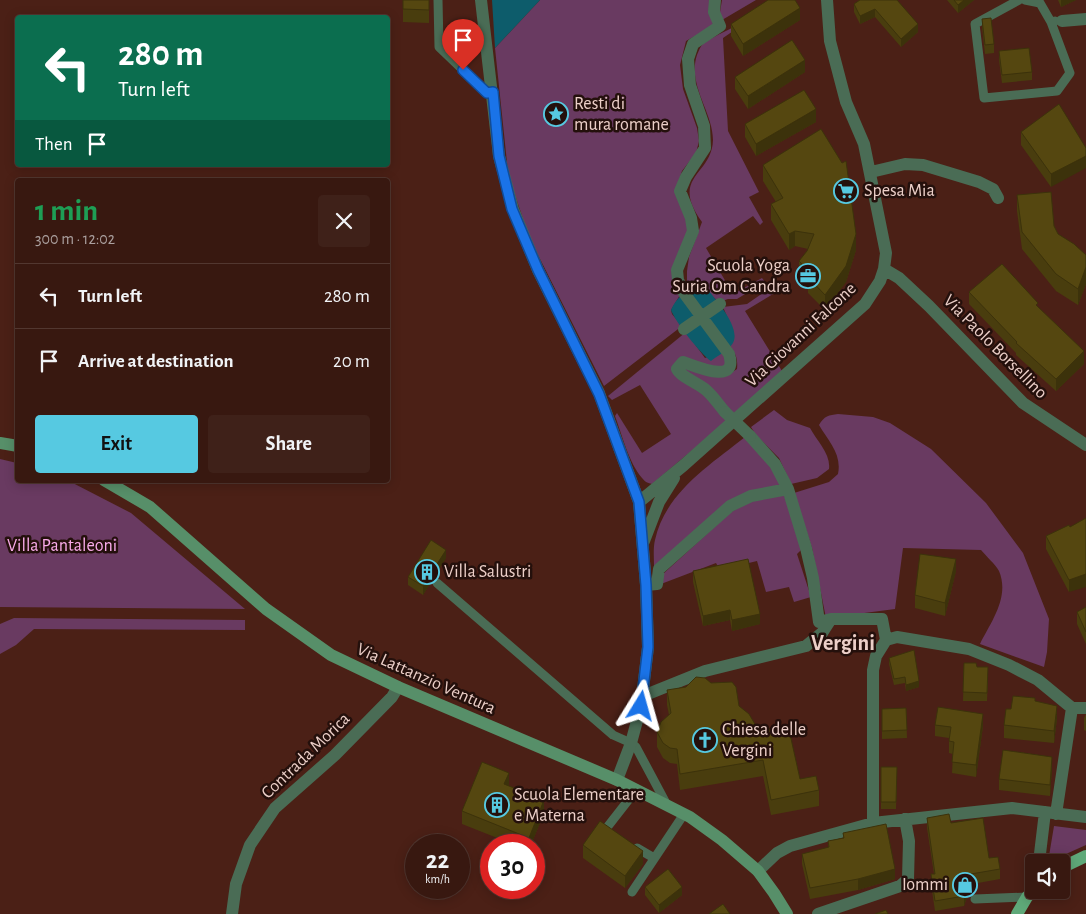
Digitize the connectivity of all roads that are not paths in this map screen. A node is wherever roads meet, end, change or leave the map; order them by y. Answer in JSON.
{"nodes":[{"id":1,"x":438,"y":0,"type":"edge"},
{"id":2,"x":482,"y":0,"type":"edge"},
{"id":3,"x":715,"y":0,"type":"edge"},
{"id":4,"x":827,"y":0,"type":"edge"},
{"id":5,"x":1019,"y":0,"type":"edge"},
{"id":6,"x":1025,"y":0,"type":"edge"},
{"id":7,"x":1086,"y":19,"type":"edge"},
{"id":8,"x":1057,"y":21,"type":"junction"},
{"id":9,"x":493,"y":92,"type":"junction"},
{"id":10,"x":871,"y":172,"type":"junction"},
{"id":11,"x":998,"y":198,"type":"dead end"},
{"id":12,"x":884,"y":270,"type":"junction"},
{"id":13,"x":720,"y":304,"type":"dead end"},
{"id":14,"x":702,"y":317,"type":"junction"},
{"id":15,"x":684,"y":329,"type":"dead end"},
{"id":16,"x":0,"y":443,"type":"edge"},
{"id":17,"x":1086,"y":445,"type":"edge"},
{"id":18,"x":15,"y":446,"type":"edge"},
{"id":19,"x":684,"y":465,"type":"junction"},
{"id":20,"x":109,"y":483,"type":"edge"},
{"id":21,"x":788,"y":489,"type":"junction"},
{"id":22,"x":639,"y":502,"type":"junction"},
{"id":23,"x":643,"y":543,"type":"junction"},
{"id":24,"x":437,"y":582,"type":"dead end"},
{"id":25,"x":646,"y":585,"type":"junction"},
{"id":26,"x":825,"y":620,"type":"junction"},
{"id":27,"x":886,"y":640,"type":"junction"},
{"id":28,"x":398,"y":687,"type":"junction"},
{"id":29,"x":643,"y":696,"type":"junction"},
{"id":30,"x":1072,"y":708,"type":"junction"},
{"id":31,"x":1086,"y":708,"type":"edge"},
{"id":32,"x":632,"y":743,"type":"junction"},
{"id":33,"x":617,"y":780,"type":"junction"},
{"id":34,"x":637,"y":789,"type":"junction"},
{"id":35,"x":668,"y":806,"type":"junction"},
{"id":36,"x":1050,"y":813,"type":"junction"},
{"id":37,"x":684,"y":814,"type":"junction"},
{"id":38,"x":1086,"y":816,"type":"edge"},
{"id":39,"x":905,"y":819,"type":"junction"},
{"id":40,"x":873,"y":823,"type":"junction"},
{"id":41,"x":618,"y":838,"type":"edge"},
{"id":42,"x":637,"y":848,"type":"edge"},
{"id":43,"x":1040,"y":854,"type":"edge"},
{"id":44,"x":1086,"y":856,"type":"edge"},
{"id":45,"x":654,"y":858,"type":"junction"},
{"id":46,"x":1070,"y":864,"type":"edge"},
{"id":47,"x":758,"y":871,"type":"junction"},
{"id":48,"x":632,"y":892,"type":"dead end"},
{"id":49,"x":1025,"y":894,"type":"edge"},
{"id":50,"x":975,"y":899,"type":"dead end"},
{"id":51,"x":1027,"y":899,"type":"edge"},
{"id":52,"x":232,"y":914,"type":"edge"},
{"id":53,"x":787,"y":914,"type":"edge"},
{"id":54,"x":818,"y":914,"type":"edge"},
{"id":55,"x":1017,"y":914,"type":"edge"}],
"edges":[{"from":1,"to":9,"type":"lane"},
{"from":2,"to":9,"type":"street"},
{"from":3,"to":14,"type":"street"},
{"from":4,"to":10,"type":"street","name":"Via Giovanni Falcone"},
{"from":5,"to":8,"type":"lane"},
{"from":6,"to":8,"type":"lane"},
{"from":7,"to":8,"type":"street"},
{"from":9,"to":22,"type":"street"},
{"from":10,"to":11,"type":"street"},
{"from":10,"to":12,"type":"street","name":"Via Giovanni Falcone"},
{"from":12,"to":17,"type":"street","name":"Via Paolo Borsellino"},
{"from":12,"to":19,"type":"street","name":"Via Giovanni Falcone"},
{"from":13,"to":14,"type":"street"},
{"from":14,"to":15,"type":"street"},
{"from":14,"to":21,"type":"street","bridge":true},
{"from":16,"to":18,"type":"main road"},
{"from":19,"to":22,"type":"street","name":"Via Giovanni Falcone"},
{"from":19,"to":23,"type":"street","name":"Via Giovanni Falcone"},
{"from":20,"to":28,"type":"main road","name":"Via Lattanzio Ventura"},
{"from":21,"to":25,"type":"street"},
{"from":21,"to":26,"type":"street"},
{"from":22,"to":23,"type":"street"},
{"from":23,"to":25,"type":"street"},
{"from":24,"to":32,"type":"lane"},
{"from":25,"to":29,"type":"street"},
{"from":26,"to":27,"type":"street"},
{"from":26,"to":29,"type":"street"},
{"from":27,"to":30,"type":"street"},
{"from":27,"to":40,"type":"street"},
{"from":28,"to":33,"type":"main road","name":"Via Lattanzio Ventura"},
{"from":28,"to":52,"type":"street","name":"Contrada Morica"},
{"from":29,"to":32,"type":"street"},
{"from":30,"to":31,"type":"street"},
{"from":30,"to":36,"type":"street"},
{"from":32,"to":33,"type":"street"},
{"from":32,"to":35,"type":"lane"},
{"from":33,"to":34,"type":"main road","name":"Via Lattanzio Ventura"},
{"from":34,"to":35,"type":"main road","name":"Via Lattanzio Ventura"},
{"from":34,"to":41,"type":"lane"},
{"from":35,"to":37,"type":"main road","name":"Via Lattanzio Ventura"},
{"from":36,"to":38,"type":"street"},
{"from":36,"to":39,"type":"street"},
{"from":36,"to":43,"type":"street"},
{"from":37,"to":45,"type":"lane"},
{"from":37,"to":47,"type":"main road","name":"Via Lattanzio Ventura"},
{"from":39,"to":40,"type":"street"},
{"from":39,"to":54,"type":"street"},
{"from":40,"to":47,"type":"street"},
{"from":42,"to":45,"type":"lane"},
{"from":44,"to":46,"type":"main road"},
{"from":45,"to":48,"type":"lane"},
{"from":47,"to":53,"type":"main road","name":"Via Lattanzio Ventura"},
{"from":49,"to":50,"type":"lane"},
{"from":51,"to":55,"type":"main road"}]}
